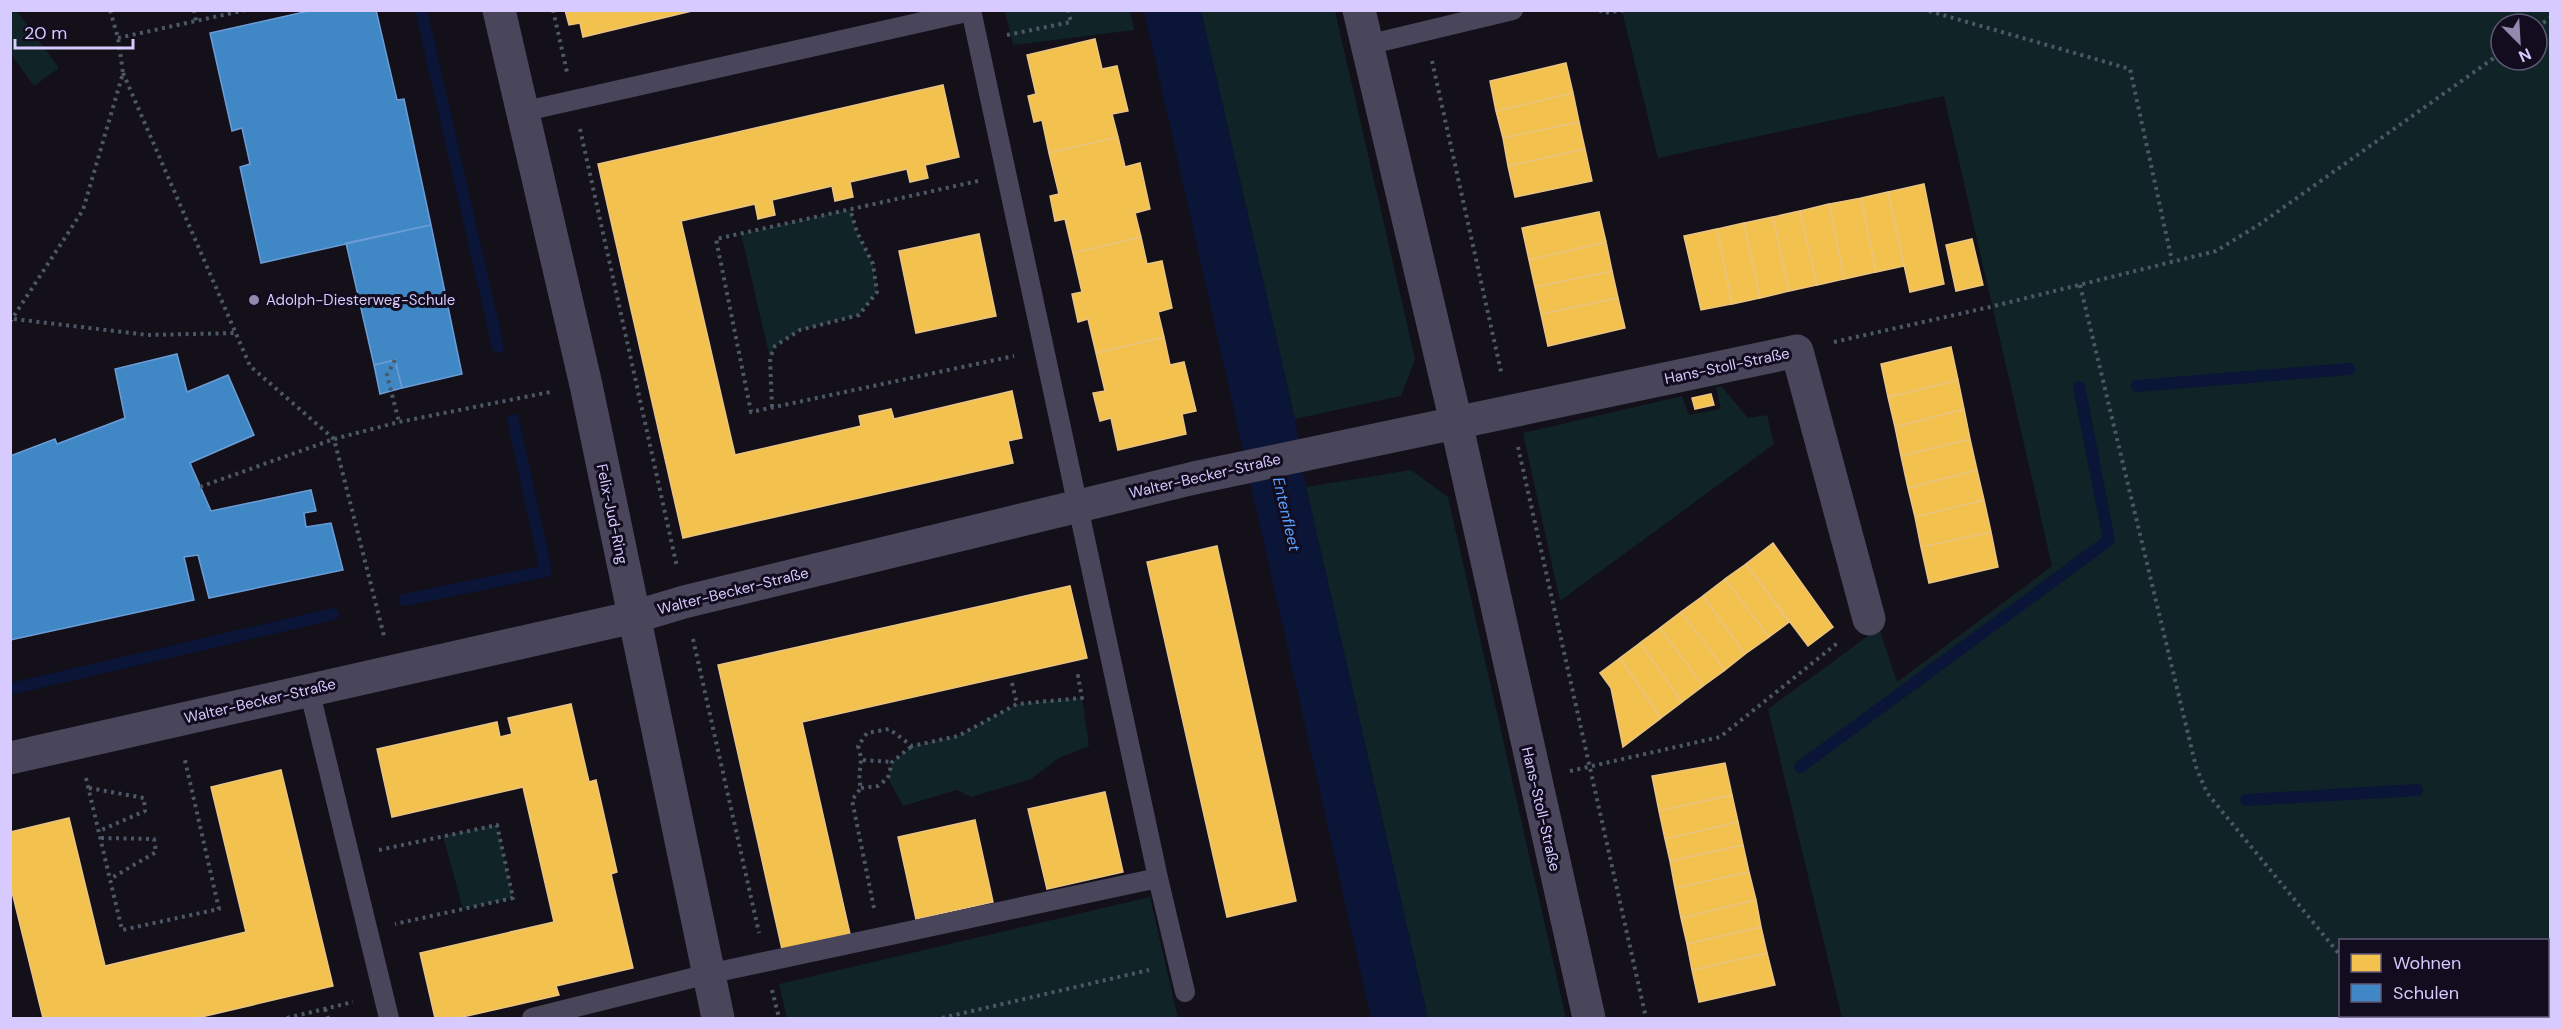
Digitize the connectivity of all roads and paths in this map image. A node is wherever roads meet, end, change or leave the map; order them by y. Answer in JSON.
{"nodes":[{"id":1,"x":110,"y":10,"type":"edge"},
{"id":2,"x":194,"y":10,"type":"edge"},
{"id":3,"x":246,"y":10,"type":"edge"},
{"id":4,"x":499,"y":10,"type":"edge"},
{"id":5,"x":553,"y":10,"type":"edge"},
{"id":6,"x":1068,"y":10,"type":"edge"},
{"id":7,"x":1359,"y":10,"type":"edge"},
{"id":8,"x":1513,"y":10,"type":"edge"},
{"id":9,"x":1600,"y":10,"type":"edge"},
{"id":10,"x":1626,"y":10,"type":"edge"},
{"id":11,"x":971,"y":11,"type":"edge"},
{"id":12,"x":1929,"y":11,"type":"edge"},
{"id":13,"x":196,"y":21,"type":"junction"},
{"id":14,"x":1425,"y":31,"type":"junction"},
{"id":15,"x":118,"y":38,"type":"junction"},
{"id":16,"x":978,"y":41,"type":"junction"},
{"id":17,"x":1367,"y":45,"type":"junction"},
{"id":18,"x":2489,"y":62,"type":"edge"},
{"id":19,"x":123,"y":73,"type":"junction"},
{"id":20,"x":573,"y":100,"type":"junction"},
{"id":21,"x":521,"y":112,"type":"junction"},
{"id":22,"x":950,"y":186,"type":"dead end"},
{"id":23,"x":850,"y":209,"type":"junction"},
{"id":24,"x":2172,"y":261,"type":"junction"},
{"id":25,"x":2080,"y":285,"type":"junction"},
{"id":26,"x":12,"y":321,"type":"edge"},
{"id":27,"x":236,"y":333,"type":"junction"},
{"id":28,"x":1797,"y":351,"type":"junction"},
{"id":29,"x":396,"y":360,"type":"dead end"},
{"id":30,"x":995,"y":361,"type":"dead end"},
{"id":31,"x":586,"y":385,"type":"junction"},
{"id":32,"x":772,"y":407,"type":"junction"},
{"id":33,"x":1510,"y":411,"type":"junction"},
{"id":34,"x":399,"y":422,"type":"junction"},
{"id":35,"x":1456,"y":422,"type":"junction"},
{"id":36,"x":334,"y":439,"type":"junction"},
{"id":37,"x":201,"y":487,"type":"dead end"},
{"id":38,"x":1078,"y":506,"type":"junction"},
{"id":39,"x":684,"y":602,"type":"junction"},
{"id":40,"x":634,"y":617,"type":"junction"},
{"id":41,"x":1869,"y":619,"type":"joint"},
{"id":42,"x":393,"y":671,"type":"junction"},
{"id":43,"x":1012,"y":683,"type":"dead end"},
{"id":44,"x":309,"y":689,"type":"junction"},
{"id":45,"x":1082,"y":698,"type":"dead end"},
{"id":46,"x":1017,"y":704,"type":"junction"},
{"id":47,"x":176,"y":720,"type":"junction"},
{"id":48,"x":78,"y":742,"type":"junction"},
{"id":49,"x":912,"y":746,"type":"junction"},
{"id":50,"x":10,"y":758,"type":"edge"},
{"id":51,"x":863,"y":760,"type":"junction"},
{"id":52,"x":892,"y":762,"type":"junction"},
{"id":53,"x":1590,"y":766,"type":"junction"},
{"id":54,"x":1534,"y":779,"type":"junction"},
{"id":55,"x":89,"y":788,"type":"junction"},
{"id":56,"x":861,"y":788,"type":"junction"},
{"id":57,"x":99,"y":831,"type":"junction"},
{"id":58,"x":100,"y":838,"type":"junction"},
{"id":59,"x":350,"y":856,"type":"junction"},
{"id":60,"x":1158,"y":878,"type":"junction"},
{"id":61,"x":110,"y":879,"type":"junction"},
{"id":62,"x":869,"y":883,"type":"dead end"},
{"id":63,"x":368,"y":930,"type":"junction"},
{"id":64,"x":2339,"y":954,"type":"edge"},
{"id":65,"x":765,"y":962,"type":"junction"},
{"id":66,"x":1179,"y":963,"type":"junction"},
{"id":67,"x":708,"y":974,"type":"junction"},
{"id":68,"x":1185,"y":992,"type":"dead end"},
{"id":69,"x":383,"y":995,"type":"junction"},
{"id":70,"x":325,"y":1009,"type":"junction"},
{"id":71,"x":287,"y":1018,"type":"edge"},
{"id":72,"x":328,"y":1018,"type":"edge"},
{"id":73,"x":389,"y":1018,"type":"edge"},
{"id":74,"x":532,"y":1018,"type":"edge"},
{"id":75,"x":718,"y":1018,"type":"edge"},
{"id":76,"x":779,"y":1018,"type":"edge"},
{"id":77,"x":942,"y":1018,"type":"edge"},
{"id":78,"x":1589,"y":1018,"type":"edge"},
{"id":79,"x":1646,"y":1018,"type":"edge"}],
"edges":[{"from":1,"to":15,"type":"path"},
{"from":2,"to":13,"type":"path"},
{"from":3,"to":13,"type":"path"},
{"from":4,"to":21,"type":"street","name":"Felix-Jud-Ring"},
{"from":5,"to":20,"type":"path"},
{"from":6,"to":16,"type":"path"},
{"from":7,"to":17,"type":"street","name":"Hans-Stoll-Straße"},
{"from":8,"to":14,"type":"lane"},
{"from":9,"to":10,"type":"path"},
{"from":11,"to":16,"type":"lane"},
{"from":11,"to":20,"type":"lane"},
{"from":12,"to":24,"type":"path"},
{"from":13,"to":15,"type":"path"},
{"from":14,"to":17,"type":"lane"},
{"from":14,"to":33,"type":"path"},
{"from":15,"to":19,"type":"path"},
{"from":16,"to":38,"type":"lane"},
{"from":17,"to":35,"type":"street","name":"Hans-Stoll-Straße"},
{"from":18,"to":24,"type":"path"},
{"from":19,"to":26,"type":"path"},
{"from":19,"to":27,"type":"path"},
{"from":20,"to":21,"type":"lane"},
{"from":20,"to":39,"type":"path"},
{"from":21,"to":31,"type":"street","name":"Felix-Jud-Ring"},
{"from":22,"to":23,"type":"path"},
{"from":23,"to":32,"type":"path"},
{"from":23,"to":32,"type":"path"},
{"from":24,"to":25,"type":"path"},
{"from":25,"to":28,"type":"path"},
{"from":25,"to":64,"type":"path"},
{"from":26,"to":27,"type":"path"},
{"from":27,"to":36,"type":"path"},
{"from":28,"to":33,"type":"street","name":"Hans-Stoll-Straße"},
{"from":28,"to":41,"type":"street","name":"Hans-Stoll-Straße"},
{"from":29,"to":34,"type":"path"},
{"from":30,"to":32,"type":"path"},
{"from":31,"to":34,"type":"path"},
{"from":31,"to":40,"type":"street","name":"Felix-Jud-Ring"},
{"from":33,"to":35,"type":"street","name":"Hans-Stoll-Straße"},
{"from":33,"to":53,"type":"path"},
{"from":34,"to":36,"type":"path"},
{"from":35,"to":38,"type":"street","name":"Walter-Becker-Straße"},
{"from":35,"to":54,"type":"street","name":"Hans-Stoll-Straße"},
{"from":36,"to":37,"type":"path"},
{"from":36,"to":42,"type":"path"},
{"from":38,"to":39,"type":"street","name":"Walter-Becker-Straße"},
{"from":38,"to":60,"type":"lane"},
{"from":39,"to":40,"type":"street","name":"Walter-Becker-Straße"},
{"from":39,"to":65,"type":"path"},
{"from":40,"to":42,"type":"street","name":"Walter-Becker-Straße"},
{"from":40,"to":67,"type":"street","name":"Felix-Jud-Ring"},
{"from":41,"to":53,"type":"path"},
{"from":42,"to":44,"type":"street","name":"Walter-Becker-Straße"},
{"from":43,"to":46,"type":"path"},
{"from":44,"to":47,"type":"street","name":"Walter-Becker-Straße"},
{"from":44,"to":59,"type":"lane"},
{"from":45,"to":46,"type":"path"},
{"from":46,"to":49,"type":"path"},
{"from":47,"to":48,"type":"street","name":"Walter-Becker-Straße"},
{"from":47,"to":61,"type":"path"},
{"from":48,"to":50,"type":"street","name":"Walter-Becker-Straße"},
{"from":48,"to":55,"type":"path"},
{"from":49,"to":51,"type":"path"},
{"from":49,"to":52,"type":"path"},
{"from":51,"to":52,"type":"path"},
{"from":51,"to":56,"type":"path"},
{"from":52,"to":56,"type":"path"},
{"from":53,"to":54,"type":"path"},
{"from":53,"to":79,"type":"path"},
{"from":54,"to":78,"type":"street","name":"Hans-Stoll-Straße"},
{"from":55,"to":57,"type":"path"},
{"from":55,"to":57,"type":"path"},
{"from":56,"to":62,"type":"path"},
{"from":57,"to":58,"type":"path"},
{"from":58,"to":61,"type":"path"},
{"from":58,"to":61,"type":"path"},
{"from":59,"to":63,"type":"lane"},
{"from":59,"to":63,"type":"path"},
{"from":60,"to":65,"type":"lane"},
{"from":60,"to":66,"type":"lane"},
{"from":63,"to":69,"type":"lane"},
{"from":65,"to":67,"type":"lane"},
{"from":65,"to":76,"type":"path"},
{"from":66,"to":68,"type":"lane"},
{"from":66,"to":77,"type":"path"},
{"from":67,"to":74,"type":"lane"},
{"from":67,"to":75,"type":"street","name":"Felix-Jud-Ring"},
{"from":69,"to":70,"type":"path"},
{"from":69,"to":73,"type":"lane"},
{"from":70,"to":71,"type":"path"},
{"from":70,"to":72,"type":"path"}]}
